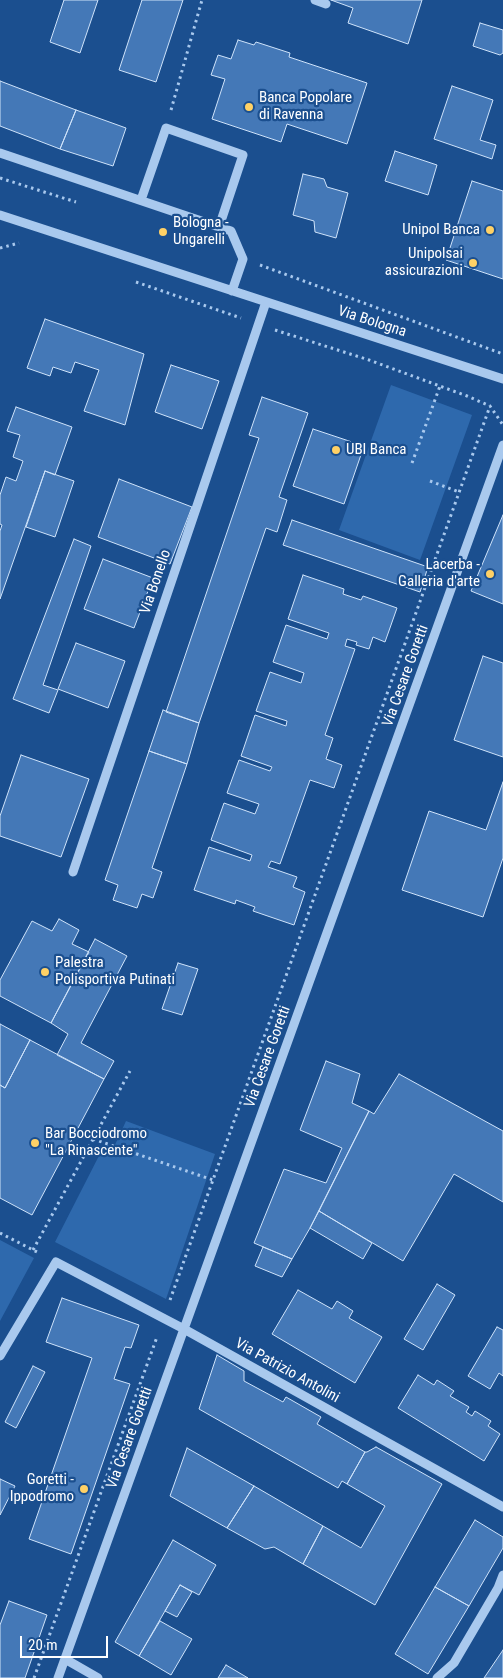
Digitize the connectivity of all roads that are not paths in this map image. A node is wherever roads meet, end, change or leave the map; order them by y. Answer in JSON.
{"nodes":[{"id":1,"x":315,"y":0,"type":"edge"},
{"id":2,"x":326,"y":4,"type":"dead end"},
{"id":3,"x":0,"y":153,"type":"edge"},
{"id":4,"x":141,"y":200,"type":"junction"},
{"id":5,"x":0,"y":214,"type":"edge"},
{"id":6,"x":219,"y":227,"type":"junction"},
{"id":7,"x":232,"y":291,"type":"junction"},
{"id":8,"x":266,"y":302,"type":"junction"},
{"id":9,"x":503,"y":380,"type":"edge"},
{"id":10,"x":503,"y":445,"type":"edge"},
{"id":11,"x":73,"y":872,"type":"dead end"},
{"id":12,"x":184,"y":1329,"type":"junction"},
{"id":13,"x":0,"y":1356,"type":"edge"},
{"id":14,"x":503,"y":1507,"type":"edge"},
{"id":15,"x":503,"y":1575,"type":"edge"},
{"id":16,"x":65,"y":1659,"type":"junction"},
{"id":17,"x":58,"y":1678,"type":"edge"},
{"id":18,"x":98,"y":1678,"type":"edge"},
{"id":19,"x":438,"y":1678,"type":"edge"}],
"edges":[{"from":1,"to":2,"type":"street"},
{"from":3,"to":4,"type":"street"},
{"from":4,"to":6,"type":"street"},
{"from":4,"to":6,"type":"street"},
{"from":5,"to":7,"type":"street","name":"Via Bologna"},
{"from":6,"to":7,"type":"street"},
{"from":7,"to":8,"type":"street","name":"Via Bologna"},
{"from":8,"to":9,"type":"street","name":"Via Bologna"},
{"from":8,"to":11,"type":"street","name":"Via Bonello"},
{"from":10,"to":12,"type":"street","name":"Via Cesare Goretti"},
{"from":12,"to":13,"type":"street","name":"Via Patrizio Antolini"},
{"from":12,"to":14,"type":"street","name":"Via Patrizio Antolini"},
{"from":12,"to":16,"type":"street","name":"Via Cesare Goretti"},
{"from":15,"to":19,"type":"street"},
{"from":16,"to":17,"type":"street","name":"Via Cesare Goretti"},
{"from":16,"to":18,"type":"street"}]}
